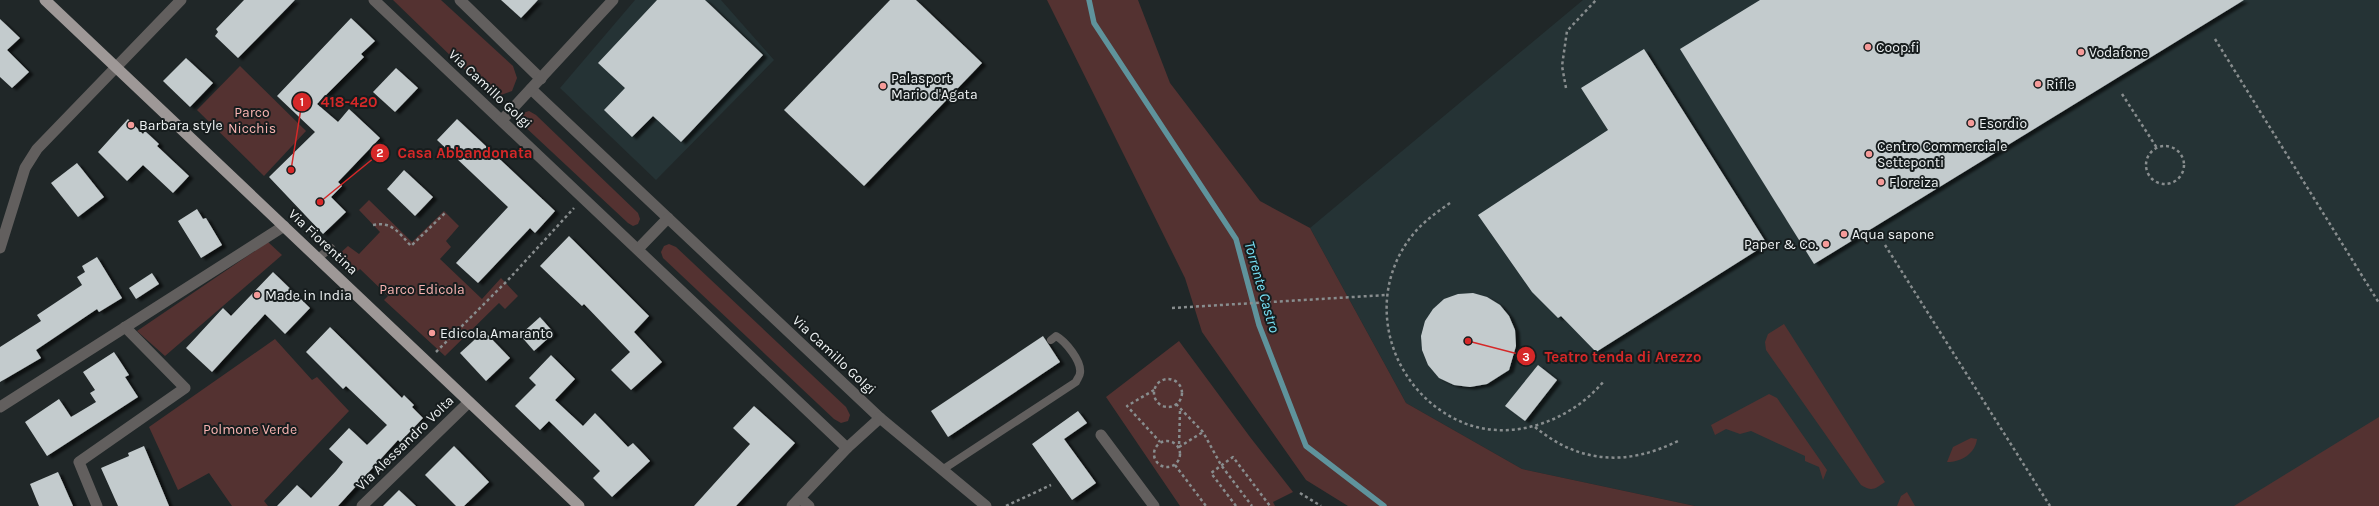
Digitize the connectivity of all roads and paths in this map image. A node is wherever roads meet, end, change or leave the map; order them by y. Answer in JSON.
{"nodes":[{"id":1,"x":45,"y":0,"type":"edge"},
{"id":2,"x":181,"y":0,"type":"edge"},
{"id":3,"x":374,"y":0,"type":"edge"},
{"id":4,"x":460,"y":0,"type":"edge"},
{"id":5,"x":613,"y":0,"type":"edge"},
{"id":6,"x":1596,"y":0,"type":"edge"},
{"id":7,"x":2214,"y":39,"type":"dead end"},
{"id":8,"x":118,"y":68,"type":"junction"},
{"id":9,"x":541,"y":79,"type":"junction"},
{"id":10,"x":1566,"y":88,"type":"dead end"},
{"id":11,"x":531,"y":89,"type":"junction"},
{"id":12,"x":2122,"y":94,"type":"dead end"},
{"id":13,"x":502,"y":120,"type":"junction"},
{"id":14,"x":2157,"y":148,"type":"junction"},
{"id":15,"x":1450,"y":203,"type":"dead end"},
{"id":16,"x":575,"y":206,"type":"dead end"},
{"id":17,"x":446,"y":213,"type":"dead end"},
{"id":18,"x":668,"y":218,"type":"junction"},
{"id":19,"x":373,"y":225,"type":"dead end"},
{"id":20,"x":284,"y":226,"type":"junction"},
{"id":21,"x":1885,"y":245,"type":"dead end"},
{"id":22,"x":0,"y":248,"type":"edge"},
{"id":23,"x":331,"y":248,"type":"dead end"},
{"id":24,"x":638,"y":249,"type":"junction"},
{"id":25,"x":318,"y":258,"type":"junction"},
{"id":26,"x":1386,"y":295,"type":"junction"},
{"id":27,"x":2379,"y":302,"type":"edge"},
{"id":28,"x":1172,"y":308,"type":"dead end"},
{"id":29,"x":125,"y":327,"type":"junction"},
{"id":30,"x":1051,"y":340,"type":"dead end"},
{"id":31,"x":436,"y":352,"type":"dead end"},
{"id":32,"x":1604,"y":381,"type":"dead end"},
{"id":33,"x":1154,"y":390,"type":"junction"},
{"id":34,"x":469,"y":402,"type":"junction"},
{"id":35,"x":1176,"y":404,"type":"junction"},
{"id":36,"x":0,"y":407,"type":"edge"},
{"id":37,"x":1180,"y":411,"type":"junction"},
{"id":38,"x":880,"y":418,"type":"junction"},
{"id":39,"x":1535,"y":427,"type":"junction"},
{"id":40,"x":1203,"y":432,"type":"junction"},
{"id":41,"x":1101,"y":434,"type":"dead end"},
{"id":42,"x":1678,"y":441,"type":"dead end"},
{"id":43,"x":1160,"y":442,"type":"junction"},
{"id":44,"x":1179,"y":447,"type":"junction"},
{"id":45,"x":847,"y":448,"type":"junction"},
{"id":46,"x":1175,"y":465,"type":"junction"},
{"id":47,"x":1221,"y":465,"type":"junction"},
{"id":48,"x":942,"y":470,"type":"junction"},
{"id":49,"x":1051,"y":484,"type":"dead end"},
{"id":50,"x":1300,"y":493,"type":"dead end"},
{"id":51,"x":800,"y":498,"type":"junction"},
{"id":52,"x":97,"y":506,"type":"edge"},
{"id":53,"x":362,"y":506,"type":"edge"},
{"id":54,"x":579,"y":506,"type":"edge"},
{"id":55,"x":792,"y":506,"type":"edge"},
{"id":56,"x":809,"y":506,"type":"edge"},
{"id":57,"x":986,"y":506,"type":"edge"},
{"id":58,"x":1006,"y":506,"type":"edge"},
{"id":59,"x":1154,"y":506,"type":"edge"},
{"id":60,"x":1206,"y":506,"type":"edge"},
{"id":61,"x":1236,"y":506,"type":"edge"},
{"id":62,"x":1252,"y":506,"type":"edge"},
{"id":63,"x":1270,"y":506,"type":"edge"},
{"id":64,"x":1320,"y":506,"type":"edge"},
{"id":65,"x":2050,"y":506,"type":"edge"}],
"edges":[{"from":1,"to":8,"type":"main road","name":"Via Fiorentina"},
{"from":2,"to":8,"type":"street"},
{"from":3,"to":13,"type":"street","name":"Via Camillo Golgi"},
{"from":4,"to":9,"type":"street"},
{"from":5,"to":9,"type":"street"},
{"from":6,"to":10,"type":"path"},
{"from":7,"to":27,"type":"path"},
{"from":8,"to":20,"type":"main road","name":"Via Fiorentina"},
{"from":8,"to":22,"type":"street"},
{"from":9,"to":11,"type":"street"},
{"from":11,"to":13,"type":"street"},
{"from":11,"to":18,"type":"street","name":"Via Camillo Golgi"},
{"from":12,"to":14,"type":"path"},
{"from":13,"to":24,"type":"street","name":"Via Camillo Golgi"},
{"from":14,"to":14,"type":"path"},
{"from":15,"to":26,"type":"path"},
{"from":16,"to":31,"type":"path"},
{"from":17,"to":19,"type":"path"},
{"from":18,"to":24,"type":"street"},
{"from":18,"to":38,"type":"street","name":"Via Camillo Golgi"},
{"from":20,"to":25,"type":"main road","name":"Via Fiorentina"},
{"from":20,"to":29,"type":"street"},
{"from":21,"to":65,"type":"path"},
{"from":23,"to":25,"type":"lane"},
{"from":24,"to":45,"type":"street","name":"Via Camillo Golgi"},
{"from":25,"to":34,"type":"main road","name":"Via Fiorentina"},
{"from":26,"to":28,"type":"path"},
{"from":26,"to":39,"type":"path"},
{"from":29,"to":36,"type":"street"},
{"from":29,"to":52,"type":"street"},
{"from":30,"to":48,"type":"lane"},
{"from":32,"to":39,"type":"path"},
{"from":33,"to":35,"type":"path"},
{"from":33,"to":35,"type":"path"},
{"from":33,"to":43,"type":"path"},
{"from":34,"to":53,"type":"street","name":"Via Alessandro Volta"},
{"from":34,"to":54,"type":"main road","name":"Via Fiorentina"},
{"from":35,"to":37,"type":"path"},
{"from":37,"to":40,"type":"path"},
{"from":37,"to":44,"type":"path"},
{"from":38,"to":45,"type":"street"},
{"from":38,"to":48,"type":"street","name":"Via Camillo Golgi"},
{"from":39,"to":42,"type":"path"},
{"from":40,"to":44,"type":"path"},
{"from":40,"to":47,"type":"path"},
{"from":41,"to":59,"type":"street"},
{"from":43,"to":44,"type":"path"},
{"from":43,"to":46,"type":"path"},
{"from":44,"to":46,"type":"path"},
{"from":45,"to":51,"type":"street"},
{"from":46,"to":60,"type":"path"},
{"from":47,"to":61,"type":"path"},
{"from":47,"to":62,"type":"path"},
{"from":47,"to":63,"type":"path"},
{"from":48,"to":57,"type":"street","name":"Via Camillo Golgi"},
{"from":49,"to":58,"type":"path"},
{"from":50,"to":64,"type":"path"},
{"from":51,"to":55,"type":"street"},
{"from":51,"to":56,"type":"street"}]}
